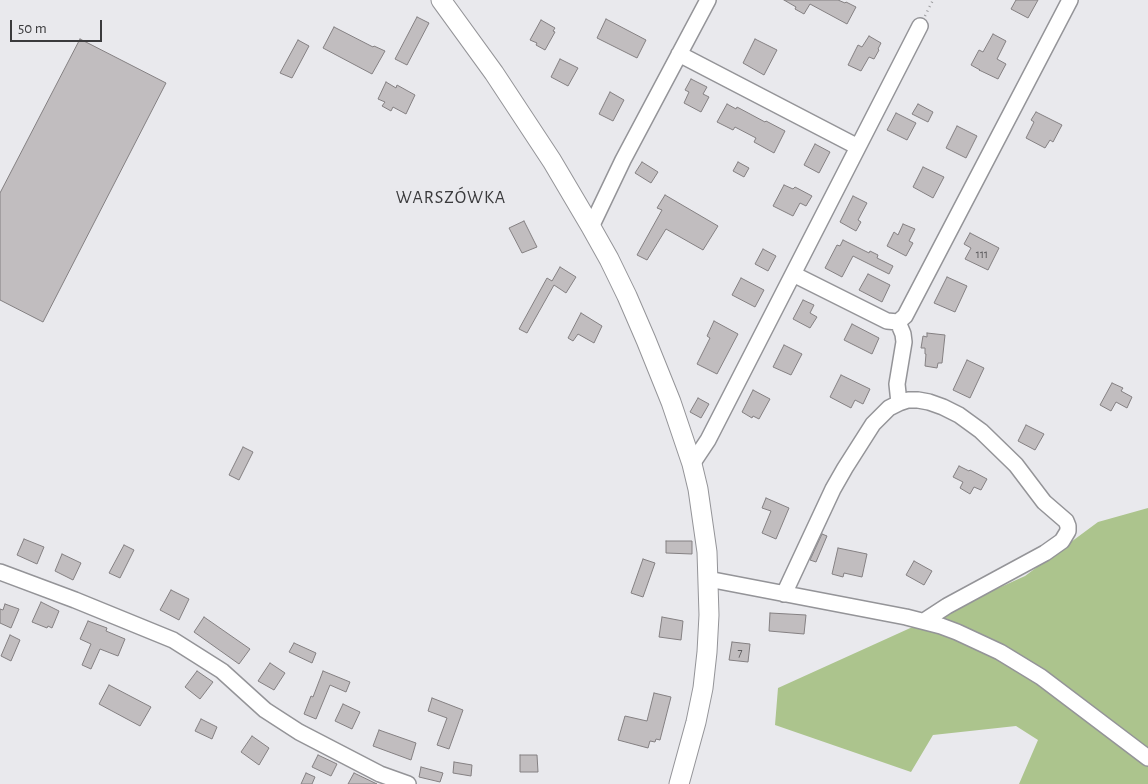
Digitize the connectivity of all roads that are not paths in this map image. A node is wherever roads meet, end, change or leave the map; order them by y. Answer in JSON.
{"nodes":[{"id":1,"x":441,"y":0,"type":"edge"},
{"id":2,"x":708,"y":0,"type":"edge"},
{"id":3,"x":1070,"y":0,"type":"edge"},
{"id":4,"x":920,"y":26,"type":"dead end"},
{"id":5,"x":679,"y":54,"type":"junction"},
{"id":6,"x":858,"y":147,"type":"junction"},
{"id":7,"x":591,"y":227,"type":"junction"},
{"id":8,"x":793,"y":274,"type":"junction"},
{"id":9,"x":898,"y":322,"type":"junction"},
{"id":10,"x":898,"y":403,"type":"junction"},
{"id":11,"x":692,"y":464,"type":"junction"},
{"id":12,"x":0,"y":572,"type":"edge"},
{"id":13,"x":708,"y":579,"type":"junction"},
{"id":14,"x":784,"y":594,"type":"junction"},
{"id":15,"x":924,"y":621,"type":"junction"},
{"id":16,"x":1148,"y":758,"type":"edge"},
{"id":17,"x":408,"y":784,"type":"edge"},
{"id":18,"x":679,"y":784,"type":"edge"}],
"edges":[{"from":1,"to":7,"type":"street"},
{"from":2,"to":5,"type":"street"},
{"from":3,"to":9,"type":"street"},
{"from":4,"to":6,"type":"street"},
{"from":5,"to":6,"type":"street"},
{"from":5,"to":7,"type":"street"},
{"from":6,"to":8,"type":"street"},
{"from":7,"to":11,"type":"street"},
{"from":8,"to":9,"type":"street"},
{"from":8,"to":11,"type":"street"},
{"from":9,"to":10,"type":"street"},
{"from":10,"to":14,"type":"street"},
{"from":10,"to":15,"type":"street"},
{"from":11,"to":13,"type":"street"},
{"from":12,"to":17,"type":"street"},
{"from":13,"to":14,"type":"street"},
{"from":13,"to":18,"type":"street"},
{"from":14,"to":15,"type":"street"},
{"from":15,"to":16,"type":"street"}]}
